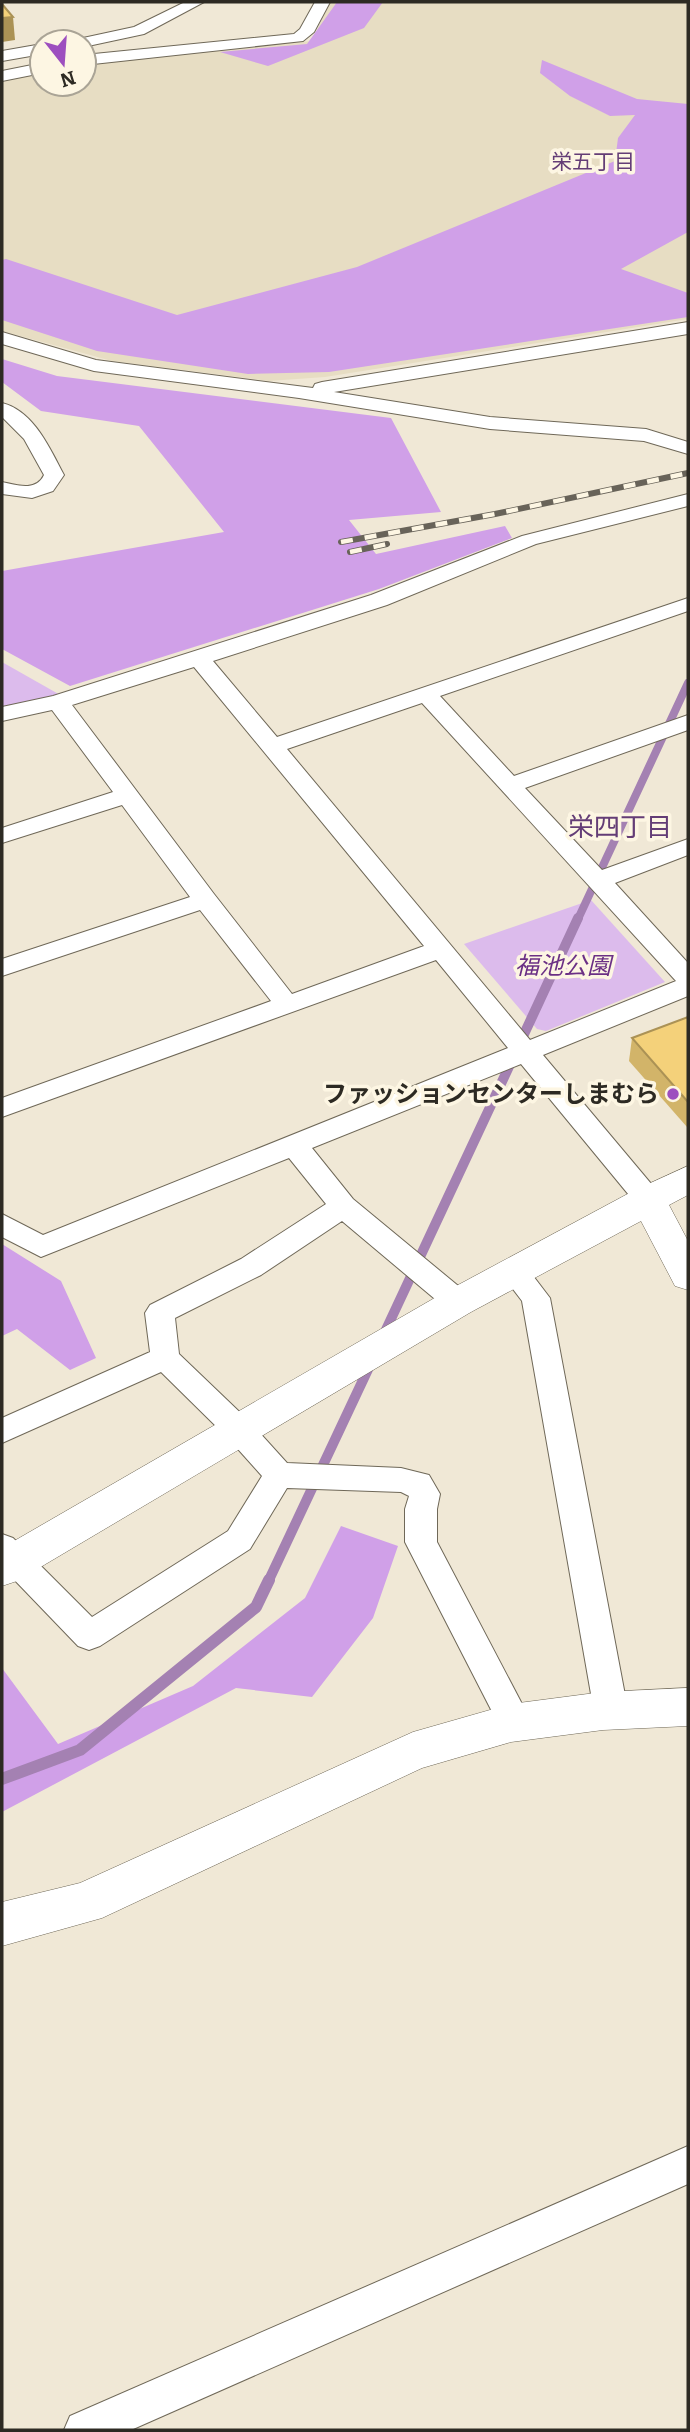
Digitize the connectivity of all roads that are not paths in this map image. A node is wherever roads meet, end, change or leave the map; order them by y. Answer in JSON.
{"nodes":[{"id":1,"x":196,"y":2,"type":"edge"},
{"id":2,"x":322,"y":2,"type":"edge"},
{"id":3,"x":98,"y":39,"type":"edge"},
{"id":4,"x":28,"y":51,"type":"edge"},
{"id":5,"x":2,"y":56,"type":"edge"},
{"id":6,"x":98,"y":59,"type":"edge"},
{"id":7,"x":28,"y":71,"type":"edge"},
{"id":8,"x":2,"y":76,"type":"edge"},
{"id":9,"x":688,"y":328,"type":"edge"},
{"id":10,"x":2,"y":338,"type":"edge"},
{"id":11,"x":299,"y":392,"type":"junction"},
{"id":12,"x":4,"y":416,"type":"edge"},
{"id":13,"x":688,"y":448,"type":"edge"},
{"id":14,"x":2,"y":488,"type":"edge"},
{"id":15,"x":681,"y":501,"type":"edge"},
{"id":16,"x":688,"y":521,"type":"edge"},
{"id":17,"x":688,"y":604,"type":"edge"},
{"id":18,"x":199,"y":659,"type":"junction"},
{"id":19,"x":426,"y":694,"type":"junction"},
{"id":20,"x":58,"y":702,"type":"junction"},
{"id":21,"x":2,"y":713,"type":"edge"},
{"id":22,"x":688,"y":722,"type":"edge"},
{"id":23,"x":270,"y":747,"type":"junction"},
{"id":24,"x":510,"y":785,"type":"junction"},
{"id":25,"x":129,"y":795,"type":"junction"},
{"id":26,"x":2,"y":836,"type":"edge"},
{"id":27,"x":688,"y":846,"type":"edge"},
{"id":28,"x":598,"y":881,"type":"junction"},
{"id":29,"x":205,"y":900,"type":"junction"},
{"id":30,"x":439,"y":950,"type":"junction"},
{"id":31,"x":2,"y":968,"type":"edge"},
{"id":32,"x":688,"y":978,"type":"edge"},
{"id":33,"x":688,"y":986,"type":"edge"},
{"id":34,"x":286,"y":1003,"type":"junction"},
{"id":35,"x":524,"y":1052,"type":"junction"},
{"id":36,"x":2,"y":1108,"type":"edge"},
{"id":37,"x":293,"y":1144,"type":"junction"},
{"id":38,"x":688,"y":1179,"type":"edge"},
{"id":39,"x":648,"y":1199,"type":"junction"},
{"id":40,"x":343,"y":1206,"type":"junction"},
{"id":41,"x":2,"y":1224,"type":"edge"},
{"id":42,"x":514,"y":1272,"type":"junction"},
{"id":43,"x":688,"y":1276,"type":"edge"},
{"id":44,"x":458,"y":1302,"type":"junction"},
{"id":45,"x":165,"y":1358,"type":"junction"},
{"id":46,"x":239,"y":1430,"type":"junction"},
{"id":47,"x":2,"y":1431,"type":"edge"},
{"id":48,"x":279,"y":1475,"type":"junction"},
{"id":49,"x":6,"y":1560,"type":"edge"},
{"id":50,"x":688,"y":1707,"type":"edge"},
{"id":51,"x":611,"y":1710,"type":"junction"},
{"id":52,"x":515,"y":1723,"type":"junction"},
{"id":53,"x":2,"y":1924,"type":"edge"},
{"id":54,"x":688,"y":2165,"type":"edge"},
{"id":55,"x":135,"y":2419,"type":"edge"},
{"id":56,"x":84,"y":2430,"type":"edge"}],
"edges":[{"from":1,"to":3,"type":"street"},
{"from":2,"to":6,"type":"street"},
{"from":4,"to":5,"type":"street"},
{"from":7,"to":8,"type":"street"},
{"from":9,"to":11,"type":"street"},
{"from":10,"to":11,"type":"street"},
{"from":11,"to":13,"type":"street"},
{"from":12,"to":14,"type":"street"},
{"from":15,"to":16,"type":"street"},
{"from":15,"to":18,"type":"street"},
{"from":17,"to":19,"type":"street"},
{"from":18,"to":20,"type":"street"},
{"from":18,"to":23,"type":"street"},
{"from":19,"to":23,"type":"street"},
{"from":19,"to":24,"type":"street"},
{"from":20,"to":21,"type":"street"},
{"from":20,"to":25,"type":"street"},
{"from":22,"to":24,"type":"street"},
{"from":23,"to":30,"type":"street"},
{"from":24,"to":28,"type":"street"},
{"from":25,"to":26,"type":"street"},
{"from":25,"to":29,"type":"street"},
{"from":27,"to":28,"type":"street"},
{"from":28,"to":32,"type":"street"},
{"from":29,"to":31,"type":"street"},
{"from":29,"to":34,"type":"street"},
{"from":30,"to":34,"type":"street"},
{"from":30,"to":35,"type":"street"},
{"from":33,"to":35,"type":"street"},
{"from":34,"to":36,"type":"street"},
{"from":35,"to":37,"type":"street"},
{"from":35,"to":39,"type":"street"},
{"from":37,"to":40,"type":"street"},
{"from":37,"to":41,"type":"street"},
{"from":38,"to":39,"type":"street"},
{"from":39,"to":42,"type":"street"},
{"from":39,"to":43,"type":"street"},
{"from":40,"to":44,"type":"street"},
{"from":40,"to":45,"type":"street"},
{"from":42,"to":44,"type":"street"},
{"from":42,"to":51,"type":"street"},
{"from":44,"to":46,"type":"street"},
{"from":45,"to":46,"type":"street"},
{"from":45,"to":47,"type":"street"},
{"from":46,"to":48,"type":"street"},
{"from":46,"to":49,"type":"street"},
{"from":48,"to":49,"type":"street"},
{"from":48,"to":52,"type":"street"},
{"from":50,"to":51,"type":"street"},
{"from":51,"to":52,"type":"street"},
{"from":52,"to":53,"type":"street"},
{"from":54,"to":55,"type":"street"},
{"from":55,"to":56,"type":"street"}]}
